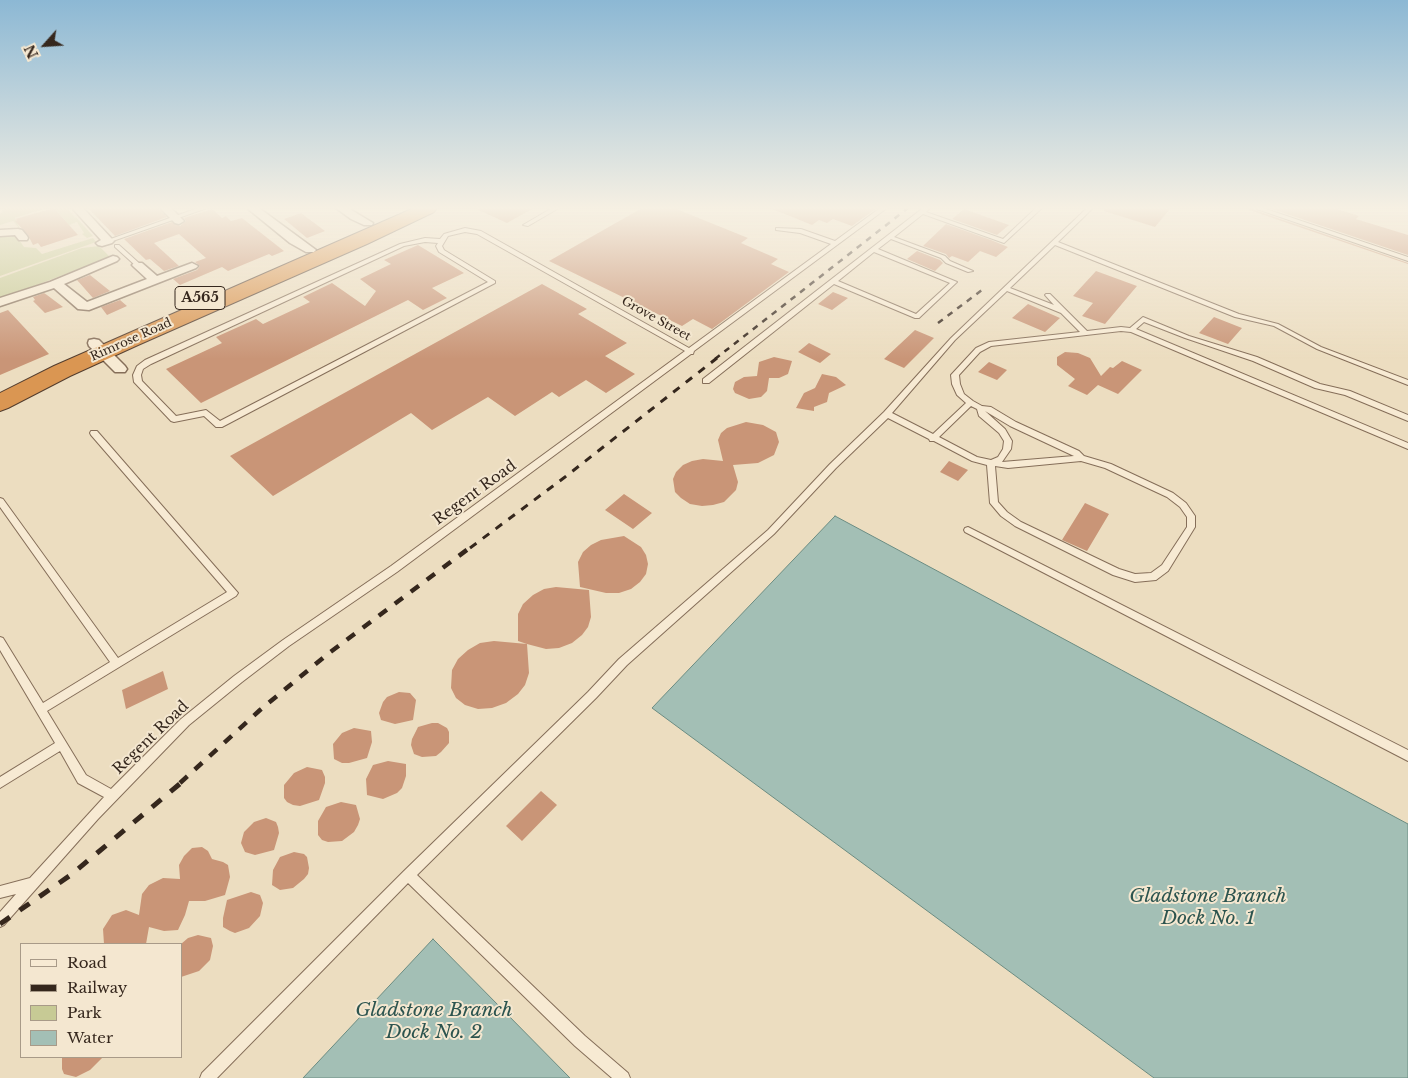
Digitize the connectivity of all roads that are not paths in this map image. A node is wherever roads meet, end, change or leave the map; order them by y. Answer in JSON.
{"nodes":[{"id":1,"x":129,"y":258,"type":"edge"},
{"id":2,"x":292,"y":258,"type":"edge"},
{"id":3,"x":310,"y":258,"type":"edge"},
{"id":4,"x":373,"y":258,"type":"edge"},
{"id":5,"x":453,"y":258,"type":"edge"},
{"id":6,"x":525,"y":258,"type":"edge"},
{"id":7,"x":817,"y":258,"type":"edge"},
{"id":8,"x":863,"y":258,"type":"edge"},
{"id":9,"x":895,"y":258,"type":"edge"},
{"id":10,"x":944,"y":258,"type":"edge"},
{"id":11,"x":1038,"y":258,"type":"edge"},
{"id":12,"x":1093,"y":258,"type":"edge"},
{"id":13,"x":113,"y":259,"type":"dead end"},
{"id":14,"x":138,"y":265,"type":"joint"},
{"id":15,"x":192,"y":266,"type":"dead end"},
{"id":16,"x":970,"y":271,"type":"dead end"},
{"id":17,"x":155,"y":280,"type":"junction"},
{"id":18,"x":833,"y":282,"type":"junction"},
{"id":19,"x":54,"y":284,"type":"junction"},
{"id":20,"x":1006,"y":288,"type":"junction"},
{"id":21,"x":1048,"y":295,"type":"dead end"},
{"id":22,"x":0,"y":302,"type":"edge"},
{"id":23,"x":1063,"y":311,"type":"junction"},
{"id":24,"x":1132,"y":330,"type":"junction"},
{"id":25,"x":1085,"y":333,"type":"junction"},
{"id":26,"x":99,"y":348,"type":"junction"},
{"id":27,"x":691,"y":352,"type":"junction"},
{"id":28,"x":120,"y":369,"type":"dead end"},
{"id":29,"x":706,"y":381,"type":"dead end"},
{"id":30,"x":1408,"y":383,"type":"edge"},
{"id":31,"x":0,"y":389,"type":"edge"},
{"id":32,"x":0,"y":403,"type":"edge"},
{"id":33,"x":970,"y":403,"type":"junction"},
{"id":34,"x":980,"y":408,"type":"junction"},
{"id":35,"x":887,"y":414,"type":"junction"},
{"id":36,"x":1408,"y":418,"type":"edge"},
{"id":37,"x":94,"y":433,"type":"dead end"},
{"id":38,"x":934,"y":439,"type":"junction"},
{"id":39,"x":1408,"y":446,"type":"edge"},
{"id":40,"x":1081,"y":458,"type":"junction"},
{"id":41,"x":991,"y":463,"type":"junction"},
{"id":42,"x":0,"y":501,"type":"edge"},
{"id":43,"x":968,"y":530,"type":"dead end"},
{"id":44,"x":0,"y":641,"type":"edge"},
{"id":45,"x":117,"y":664,"type":"junction"},
{"id":46,"x":42,"y":709,"type":"junction"},
{"id":47,"x":62,"y":744,"type":"junction"},
{"id":48,"x":1408,"y":756,"type":"edge"},
{"id":49,"x":0,"y":783,"type":"edge"},
{"id":50,"x":112,"y":796,"type":"junction"},
{"id":51,"x":94,"y":814,"type":"joint"},
{"id":52,"x":408,"y":875,"type":"junction"},
{"id":53,"x":32,"y":884,"type":"junction"},
{"id":54,"x":0,"y":892,"type":"edge"},
{"id":55,"x":0,"y":921,"type":"edge"},
{"id":56,"x":207,"y":1078,"type":"edge"},
{"id":57,"x":623,"y":1078,"type":"edge"}],
"edges":[{"from":1,"to":14,"type":"lane"},
{"from":2,"to":26,"type":"highway","name":"Rimrose Road","number":"A565"},
{"from":3,"to":26,"type":"highway","name":"Rimrose Road","number":"A565"},
{"from":4,"to":5,"type":"lane"},
{"from":6,"to":27,"type":"lane","name":"Grove Street"},
{"from":7,"to":27,"type":"lane","name":"Regent Road"},
{"from":8,"to":18,"type":"lane"},
{"from":9,"to":18,"type":"lane"},
{"from":10,"to":16,"type":"lane"},
{"from":11,"to":20,"type":"lane"},
{"from":12,"to":30,"type":"lane"},
{"from":13,"to":19,"type":"street"},
{"from":14,"to":17,"type":"street"},
{"from":15,"to":17,"type":"street"},
{"from":17,"to":19,"type":"street"},
{"from":18,"to":29,"type":"lane"},
{"from":19,"to":22,"type":"street"},
{"from":20,"to":23,"type":"lane"},
{"from":20,"to":35,"type":"lane"},
{"from":21,"to":23,"type":"lane"},
{"from":23,"to":25,"type":"lane"},
{"from":24,"to":25,"type":"lane"},
{"from":24,"to":36,"type":"lane"},
{"from":24,"to":39,"type":"lane"},
{"from":25,"to":33,"type":"lane"},
{"from":26,"to":28,"type":"street"},
{"from":26,"to":31,"type":"highway","name":"Rimrose Road","number":"A565"},
{"from":26,"to":32,"type":"highway","name":"Rimrose Road","number":"A565"},
{"from":27,"to":50,"type":"lane","name":"Regent Road"},
{"from":33,"to":34,"type":"lane"},
{"from":33,"to":38,"type":"lane"},
{"from":34,"to":40,"type":"lane"},
{"from":34,"to":41,"type":"lane"},
{"from":35,"to":38,"type":"lane"},
{"from":35,"to":52,"type":"lane"},
{"from":37,"to":45,"type":"lane"},
{"from":38,"to":41,"type":"lane"},
{"from":40,"to":41,"type":"lane"},
{"from":40,"to":41,"type":"lane"},
{"from":42,"to":45,"type":"lane"},
{"from":43,"to":48,"type":"lane"},
{"from":44,"to":46,"type":"lane"},
{"from":45,"to":46,"type":"lane"},
{"from":46,"to":47,"type":"lane"},
{"from":47,"to":49,"type":"lane"},
{"from":47,"to":50,"type":"lane"},
{"from":50,"to":51,"type":"lane","name":"Regent Road"},
{"from":51,"to":53,"type":"lane"},
{"from":52,"to":56,"type":"lane"},
{"from":52,"to":57,"type":"lane"},
{"from":53,"to":54,"type":"lane"},
{"from":53,"to":55,"type":"lane"}]}
